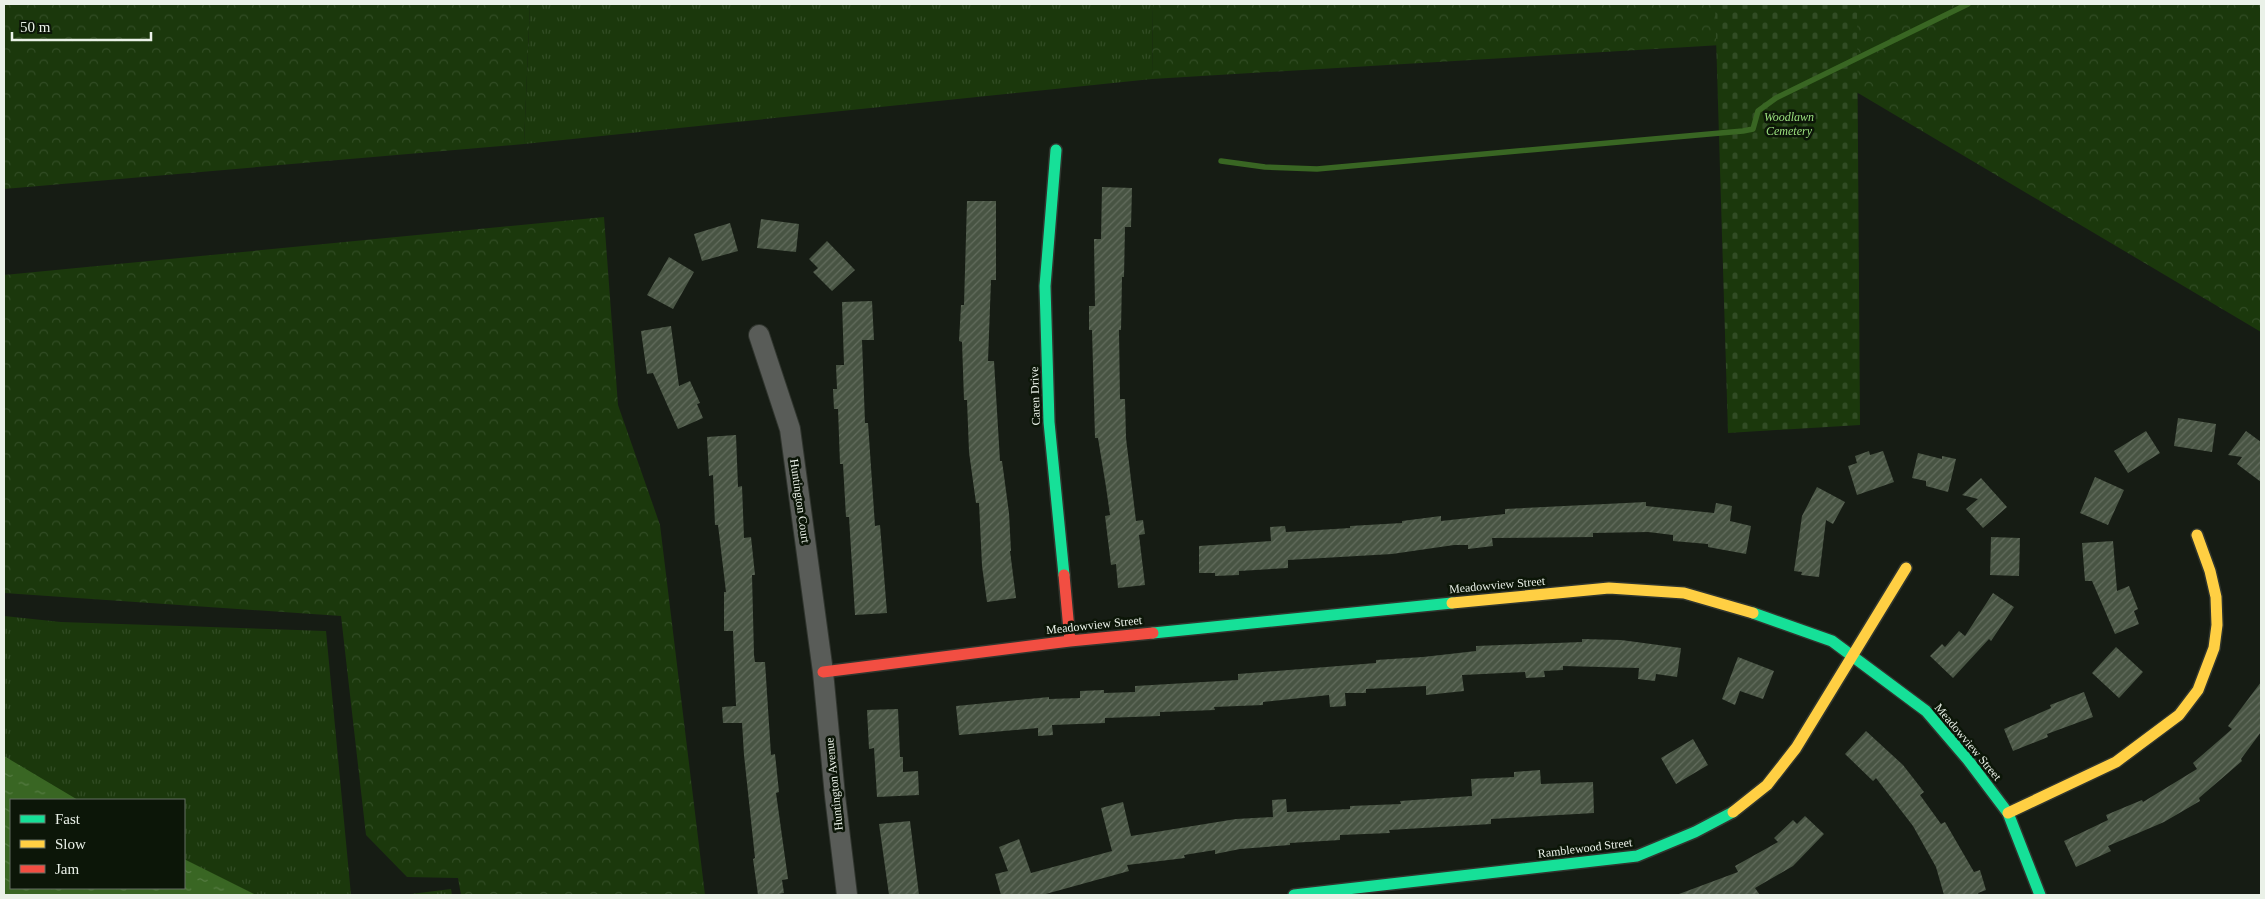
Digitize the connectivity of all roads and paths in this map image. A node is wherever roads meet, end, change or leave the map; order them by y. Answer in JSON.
{"nodes":[{"id":1,"x":1056,"y":150,"type":"dead end"},
{"id":2,"x":759,"y":335,"type":"dead end"},
{"id":3,"x":2197,"y":535,"type":"dead end"},
{"id":4,"x":1906,"y":568,"type":"dead end"},
{"id":5,"x":1070,"y":641,"type":"junction"},
{"id":6,"x":1853,"y":658,"type":"junction"},
{"id":7,"x":823,"y":672,"type":"junction"},
{"id":8,"x":2008,"y":813,"type":"junction"},
{"id":9,"x":847,"y":895,"type":"edge"},
{"id":10,"x":1294,"y":895,"type":"edge"},
{"id":11,"x":2040,"y":895,"type":"edge"}],
"edges":[{"from":1,"to":5,"type":"street","name":"Caren Drive"},
{"from":2,"to":7,"type":"street","name":"Huntington Court"},
{"from":3,"to":8,"type":"street"},
{"from":4,"to":6,"type":"street","name":"Ramblewood Street"},
{"from":5,"to":6,"type":"street","name":"Meadowview Street"},
{"from":5,"to":7,"type":"street","name":"Meadowview Street"},
{"from":6,"to":8,"type":"street","name":"Meadowview Street"},
{"from":6,"to":10,"type":"street","name":"Ramblewood Street"},
{"from":7,"to":9,"type":"street","name":"Huntington Avenue"},
{"from":8,"to":11,"type":"street","name":"Meadowview Street"}]}
